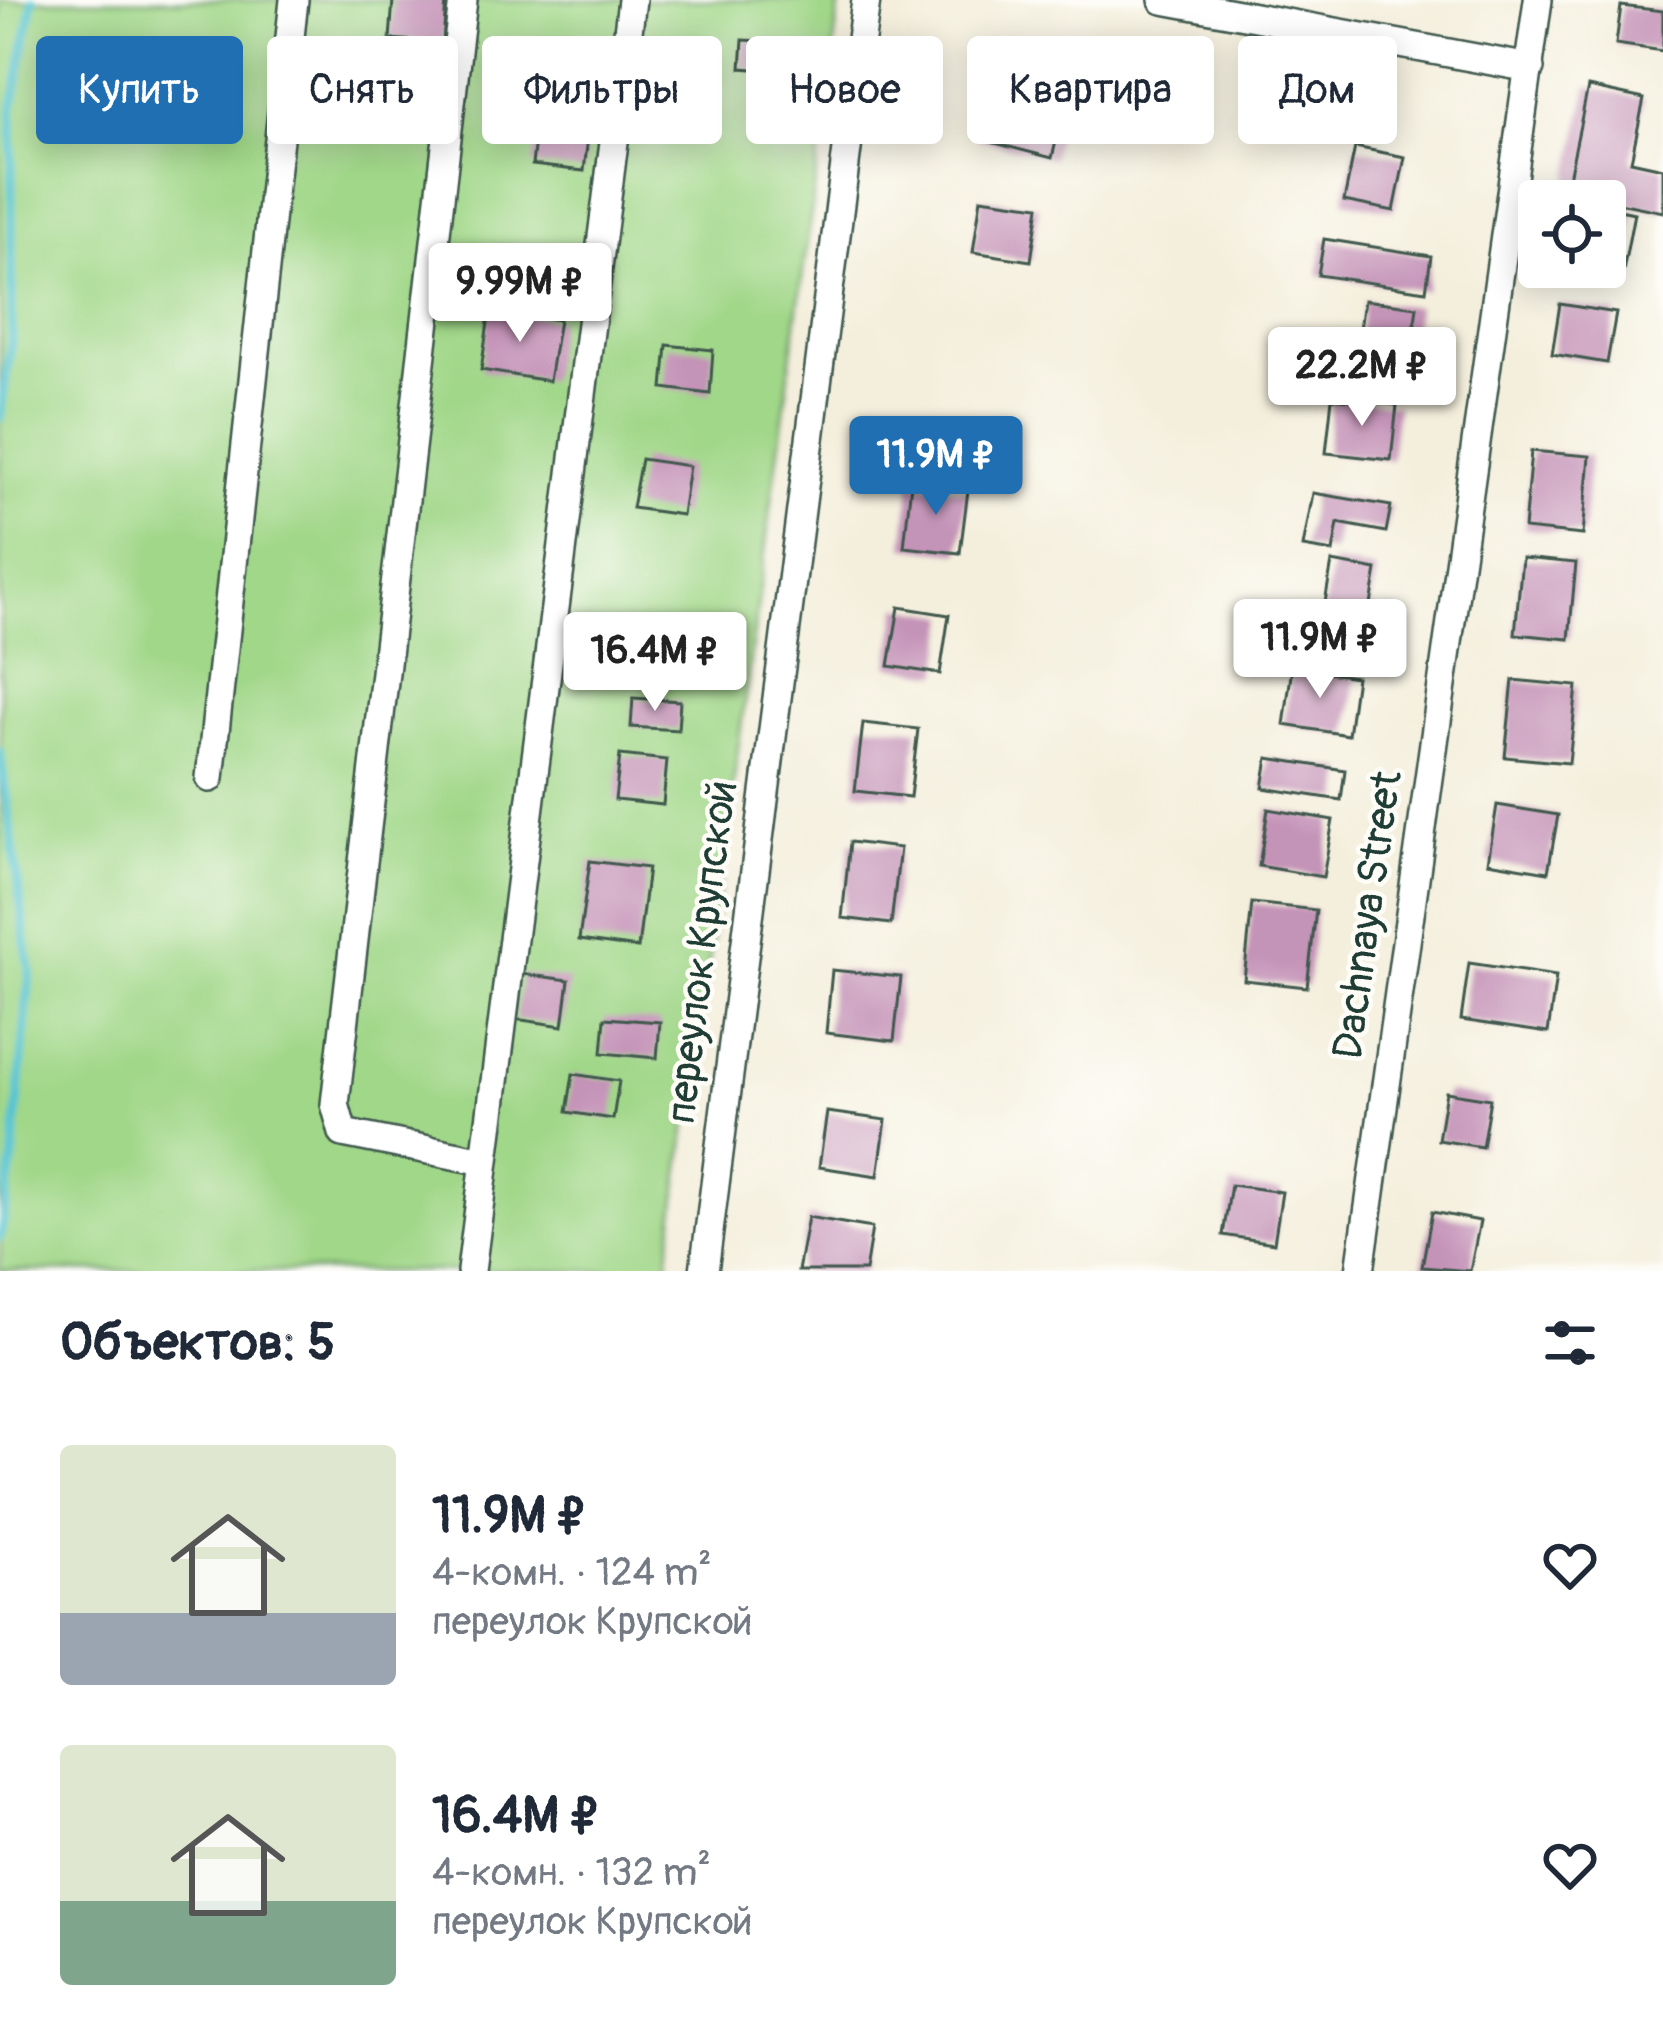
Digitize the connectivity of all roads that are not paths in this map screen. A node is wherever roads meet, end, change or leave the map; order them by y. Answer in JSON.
{"nodes":[{"id":1,"x":294,"y":0,"type":"edge"},
{"id":2,"x":463,"y":0,"type":"edge"},
{"id":3,"x":632,"y":0,"type":"edge"},
{"id":4,"x":866,"y":0,"type":"edge"},
{"id":5,"x":1163,"y":0,"type":"edge"},
{"id":6,"x":1538,"y":0,"type":"edge"},
{"id":7,"x":1530,"y":68,"type":"junction"},
{"id":8,"x":210,"y":778,"type":"dead end"},
{"id":9,"x":484,"y":1161,"type":"junction"},
{"id":10,"x":471,"y":1271,"type":"edge"},
{"id":11,"x":704,"y":1271,"type":"edge"},
{"id":12,"x":1360,"y":1271,"type":"edge"}],
"edges":[{"from":1,"to":8,"type":"street"},
{"from":2,"to":9,"type":"street"},
{"from":3,"to":9,"type":"street"},
{"from":4,"to":11,"type":"street","name":"переулок Крупской"},
{"from":5,"to":7,"type":"street"},
{"from":6,"to":7,"type":"street","name":"Dachnaya Street"},
{"from":7,"to":12,"type":"street","name":"Dachnaya Street"},
{"from":9,"to":10,"type":"street"}]}
